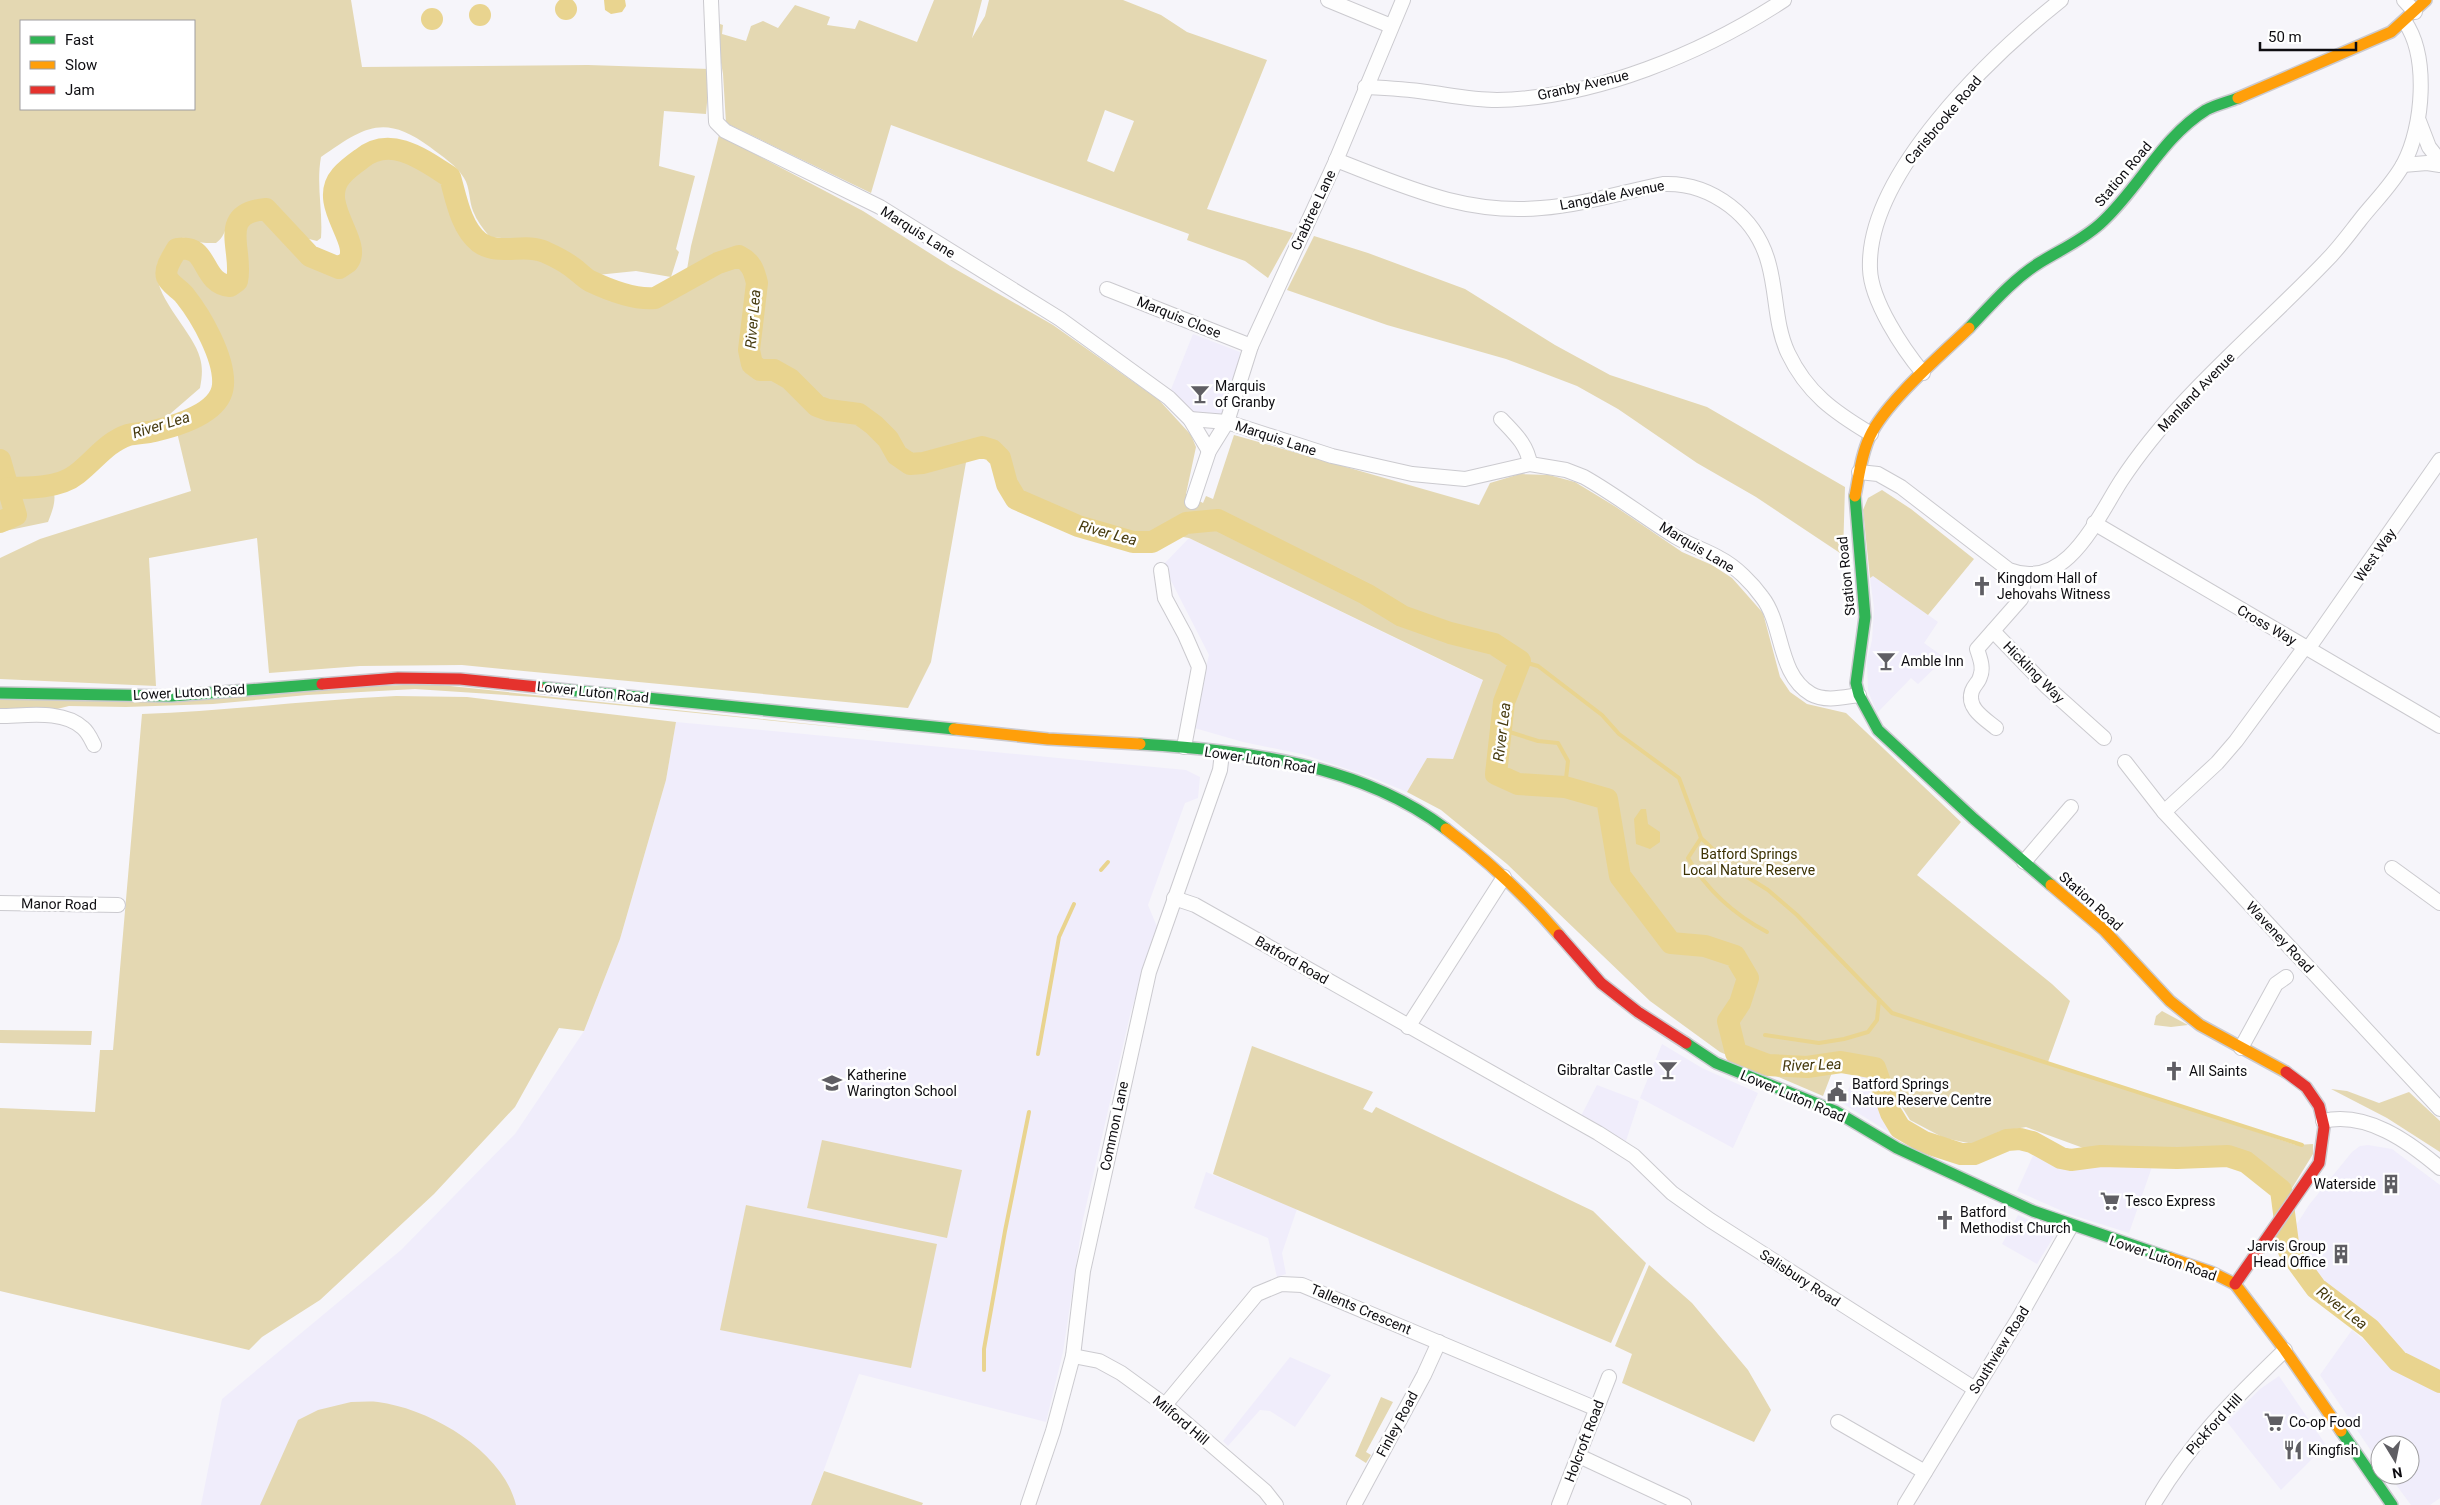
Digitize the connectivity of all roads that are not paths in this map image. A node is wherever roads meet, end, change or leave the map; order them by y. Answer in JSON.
{"nodes":[{"id":1,"x":1328,"y":0,"type":"edge"},
{"id":2,"x":1402,"y":0,"type":"edge"},
{"id":3,"x":1784,"y":0,"type":"edge"},
{"id":4,"x":2061,"y":0,"type":"edge"},
{"id":5,"x":2404,"y":0,"type":"edge"},
{"id":6,"x":2426,"y":0,"type":"edge"},
{"id":7,"x":711,"y":1,"type":"edge"},
{"id":8,"x":2410,"y":17,"type":"junction"},
{"id":9,"x":1391,"y":26,"type":"junction"},
{"id":10,"x":1365,"y":87,"type":"junction"},
{"id":11,"x":2419,"y":121,"type":"junction"},
{"id":12,"x":1336,"y":160,"type":"junction"},
{"id":13,"x":2440,"y":163,"type":"edge"},
{"id":14,"x":2403,"y":165,"type":"junction"},
{"id":15,"x":1107,"y":289,"type":"dead end"},
{"id":16,"x":1251,"y":346,"type":"junction"},
{"id":17,"x":1923,"y":373,"type":"junction"},
{"id":18,"x":1190,"y":419,"type":"junction"},
{"id":19,"x":1501,"y":419,"type":"dead end"},
{"id":20,"x":1227,"y":422,"type":"junction"},
{"id":21,"x":1871,"y":434,"type":"junction"},
{"id":22,"x":1209,"y":452,"type":"junction"},
{"id":23,"x":2440,"y":460,"type":"edge"},
{"id":24,"x":1530,"y":464,"type":"junction"},
{"id":25,"x":1859,"y":472,"type":"junction"},
{"id":26,"x":1192,"y":502,"type":"dead end"},
{"id":27,"x":2094,"y":524,"type":"junction"},
{"id":28,"x":1161,"y":570,"type":"dead end"},
{"id":29,"x":2026,"y":575,"type":"junction"},
{"id":30,"x":1993,"y":631,"type":"junction"},
{"id":31,"x":2306,"y":648,"type":"junction"},
{"id":32,"x":0,"y":693,"type":"edge"},
{"id":33,"x":1859,"y":695,"type":"junction"},
{"id":34,"x":0,"y":716,"type":"edge"},
{"id":35,"x":2440,"y":726,"type":"edge"},
{"id":36,"x":1996,"y":728,"type":"dead end"},
{"id":37,"x":2104,"y":738,"type":"dead end"},
{"id":38,"x":94,"y":745,"type":"dead end"},
{"id":39,"x":1184,"y":748,"type":"junction"},
{"id":40,"x":1222,"y":753,"type":"junction"},
{"id":41,"x":2125,"y":762,"type":"dead end"},
{"id":42,"x":2071,"y":807,"type":"dead end"},
{"id":43,"x":2164,"y":812,"type":"junction"},
{"id":44,"x":2024,"y":862,"type":"junction"},
{"id":45,"x":2392,"y":868,"type":"dead end"},
{"id":46,"x":1504,"y":877,"type":"junction"},
{"id":47,"x":1174,"y":898,"type":"junction"},
{"id":48,"x":0,"y":903,"type":"edge"},
{"id":49,"x":2440,"y":903,"type":"edge"},
{"id":50,"x":118,"y":905,"type":"dead end"},
{"id":51,"x":2286,"y":977,"type":"dead end"},
{"id":52,"x":1408,"y":1027,"type":"junction"},
{"id":53,"x":2241,"y":1048,"type":"junction"},
{"id":54,"x":1551,"y":1108,"type":"joint"},
{"id":55,"x":2440,"y":1109,"type":"edge"},
{"id":56,"x":2323,"y":1122,"type":"junction"},
{"id":57,"x":2440,"y":1168,"type":"edge"},
{"id":58,"x":2072,"y":1226,"type":"junction"},
{"id":59,"x":2234,"y":1284,"type":"junction"},
{"id":60,"x":1439,"y":1342,"type":"junction"},
{"id":61,"x":2285,"y":1350,"type":"junction"},
{"id":62,"x":1073,"y":1356,"type":"junction"},
{"id":63,"x":1610,"y":1377,"type":"dead end"},
{"id":64,"x":1975,"y":1389,"type":"junction"},
{"id":65,"x":1165,"y":1405,"type":"junction"},
{"id":66,"x":1597,"y":1409,"type":"junction"},
{"id":67,"x":1838,"y":1422,"type":"dead end"},
{"id":68,"x":1579,"y":1456,"type":"junction"},
{"id":69,"x":1925,"y":1472,"type":"junction"},
{"id":70,"x":1028,"y":1505,"type":"edge"},
{"id":71,"x":1276,"y":1505,"type":"edge"},
{"id":72,"x":1354,"y":1505,"type":"edge"},
{"id":73,"x":1559,"y":1505,"type":"edge"},
{"id":74,"x":1684,"y":1505,"type":"edge"},
{"id":75,"x":1905,"y":1505,"type":"edge"},
{"id":76,"x":2153,"y":1505,"type":"edge"},
{"id":77,"x":2392,"y":1505,"type":"edge"}],
"edges":[{"from":1,"to":9,"type":"street"},
{"from":2,"to":9,"type":"street","name":"Crabtree Lane"},
{"from":3,"to":10,"type":"street","name":"Granby Avenue"},
{"from":4,"to":17,"type":"street","name":"Carisbrooke Road"},
{"from":5,"to":8,"type":"street","name":"Manland Avenue"},
{"from":6,"to":8,"type":"main road","name":"Station Road"},
{"from":7,"to":18,"type":"street","name":"Marquis Lane"},
{"from":8,"to":11,"type":"street","name":"Manland Avenue"},
{"from":8,"to":17,"type":"main road","name":"Station Road"},
{"from":9,"to":10,"type":"street","name":"Crabtree Lane"},
{"from":10,"to":12,"type":"street","name":"Crabtree Lane"},
{"from":11,"to":13,"type":"street"},
{"from":11,"to":14,"type":"street","name":"Manland Avenue"},
{"from":12,"to":16,"type":"street","name":"Crabtree Lane"},
{"from":12,"to":21,"type":"street","name":"Langdale Avenue"},
{"from":13,"to":14,"type":"street"},
{"from":14,"to":27,"type":"street","name":"Manland Avenue"},
{"from":15,"to":16,"type":"street","name":"Marquis Close"},
{"from":16,"to":20,"type":"street","name":"Crabtree Lane"},
{"from":17,"to":21,"type":"main road","name":"Station Road"},
{"from":18,"to":20,"type":"street","name":"Marquis Lane"},
{"from":18,"to":22,"type":"street"},
{"from":19,"to":24,"type":"street"},
{"from":20,"to":22,"type":"street","name":"Crabtree Lane"},
{"from":20,"to":24,"type":"street","name":"Marquis Lane"},
{"from":21,"to":25,"type":"main road","name":"Station Road"},
{"from":22,"to":26,"type":"street","name":"Crabtree Lane"},
{"from":23,"to":31,"type":"street","name":"West Way"},
{"from":24,"to":33,"type":"street","name":"Marquis Lane"},
{"from":25,"to":29,"type":"street"},
{"from":25,"to":33,"type":"main road","name":"Station Road"},
{"from":27,"to":29,"type":"street","name":"Manland Avenue"},
{"from":27,"to":31,"type":"street","name":"Cross Way"},
{"from":28,"to":39,"type":"street"},
{"from":29,"to":30,"type":"street","name":"Hickling Way"},
{"from":30,"to":36,"type":"street"},
{"from":30,"to":37,"type":"street","name":"Hickling Way"},
{"from":31,"to":35,"type":"street","name":"Cross Way"},
{"from":31,"to":43,"type":"street","name":"West Way"},
{"from":32,"to":39,"type":"main road","name":"Lower Luton Road"},
{"from":33,"to":44,"type":"main road","name":"Station Road"},
{"from":34,"to":38,"type":"street"},
{"from":39,"to":40,"type":"main road","name":"Lower Luton Road"},
{"from":40,"to":46,"type":"main road","name":"Lower Luton Road"},
{"from":40,"to":47,"type":"street","name":"Common Lane"},
{"from":41,"to":43,"type":"street","name":"Waveney Road"},
{"from":42,"to":44,"type":"street"},
{"from":43,"to":55,"type":"street","name":"Waveney Road"},
{"from":44,"to":53,"type":"main road","name":"Station Road"},
{"from":45,"to":49,"type":"street"},
{"from":46,"to":52,"type":"street"},
{"from":46,"to":58,"type":"main road","name":"Lower Luton Road"},
{"from":47,"to":52,"type":"street","name":"Batford Road"},
{"from":47,"to":62,"type":"street","name":"Common Lane"},
{"from":48,"to":50,"type":"street","name":"Manor Road"},
{"from":51,"to":53,"type":"street"},
{"from":52,"to":54,"type":"street","name":"Batford Road"},
{"from":53,"to":56,"type":"main road","name":"Station Road"},
{"from":54,"to":64,"type":"street","name":"Salisbury Road"},
{"from":56,"to":57,"type":"street"},
{"from":56,"to":59,"type":"main road","name":"Station Road"},
{"from":58,"to":59,"type":"main road","name":"Lower Luton Road"},
{"from":58,"to":64,"type":"street","name":"Southview Road"},
{"from":59,"to":61,"type":"main road","name":"Lower Luton Road"},
{"from":60,"to":65,"type":"street","name":"Tallents Crescent"},
{"from":60,"to":66,"type":"street","name":"Tallents Crescent"},
{"from":60,"to":72,"type":"street","name":"Finley Road"},
{"from":61,"to":76,"type":"street","name":"Pickford Hill"},
{"from":61,"to":77,"type":"main road","name":"Lower Luton Road"},
{"from":62,"to":65,"type":"street","name":"Milford Hill"},
{"from":62,"to":70,"type":"street","name":"Common Lane"},
{"from":63,"to":66,"type":"street","name":"Holcroft Road"},
{"from":64,"to":69,"type":"street","name":"Southview Road"},
{"from":65,"to":71,"type":"street","name":"Milford Hill"},
{"from":66,"to":68,"type":"street","name":"Holcroft Road"},
{"from":67,"to":69,"type":"street"},
{"from":68,"to":73,"type":"street","name":"Holcroft Road"},
{"from":68,"to":74,"type":"street"},
{"from":69,"to":75,"type":"street","name":"Southview Road"}]}
